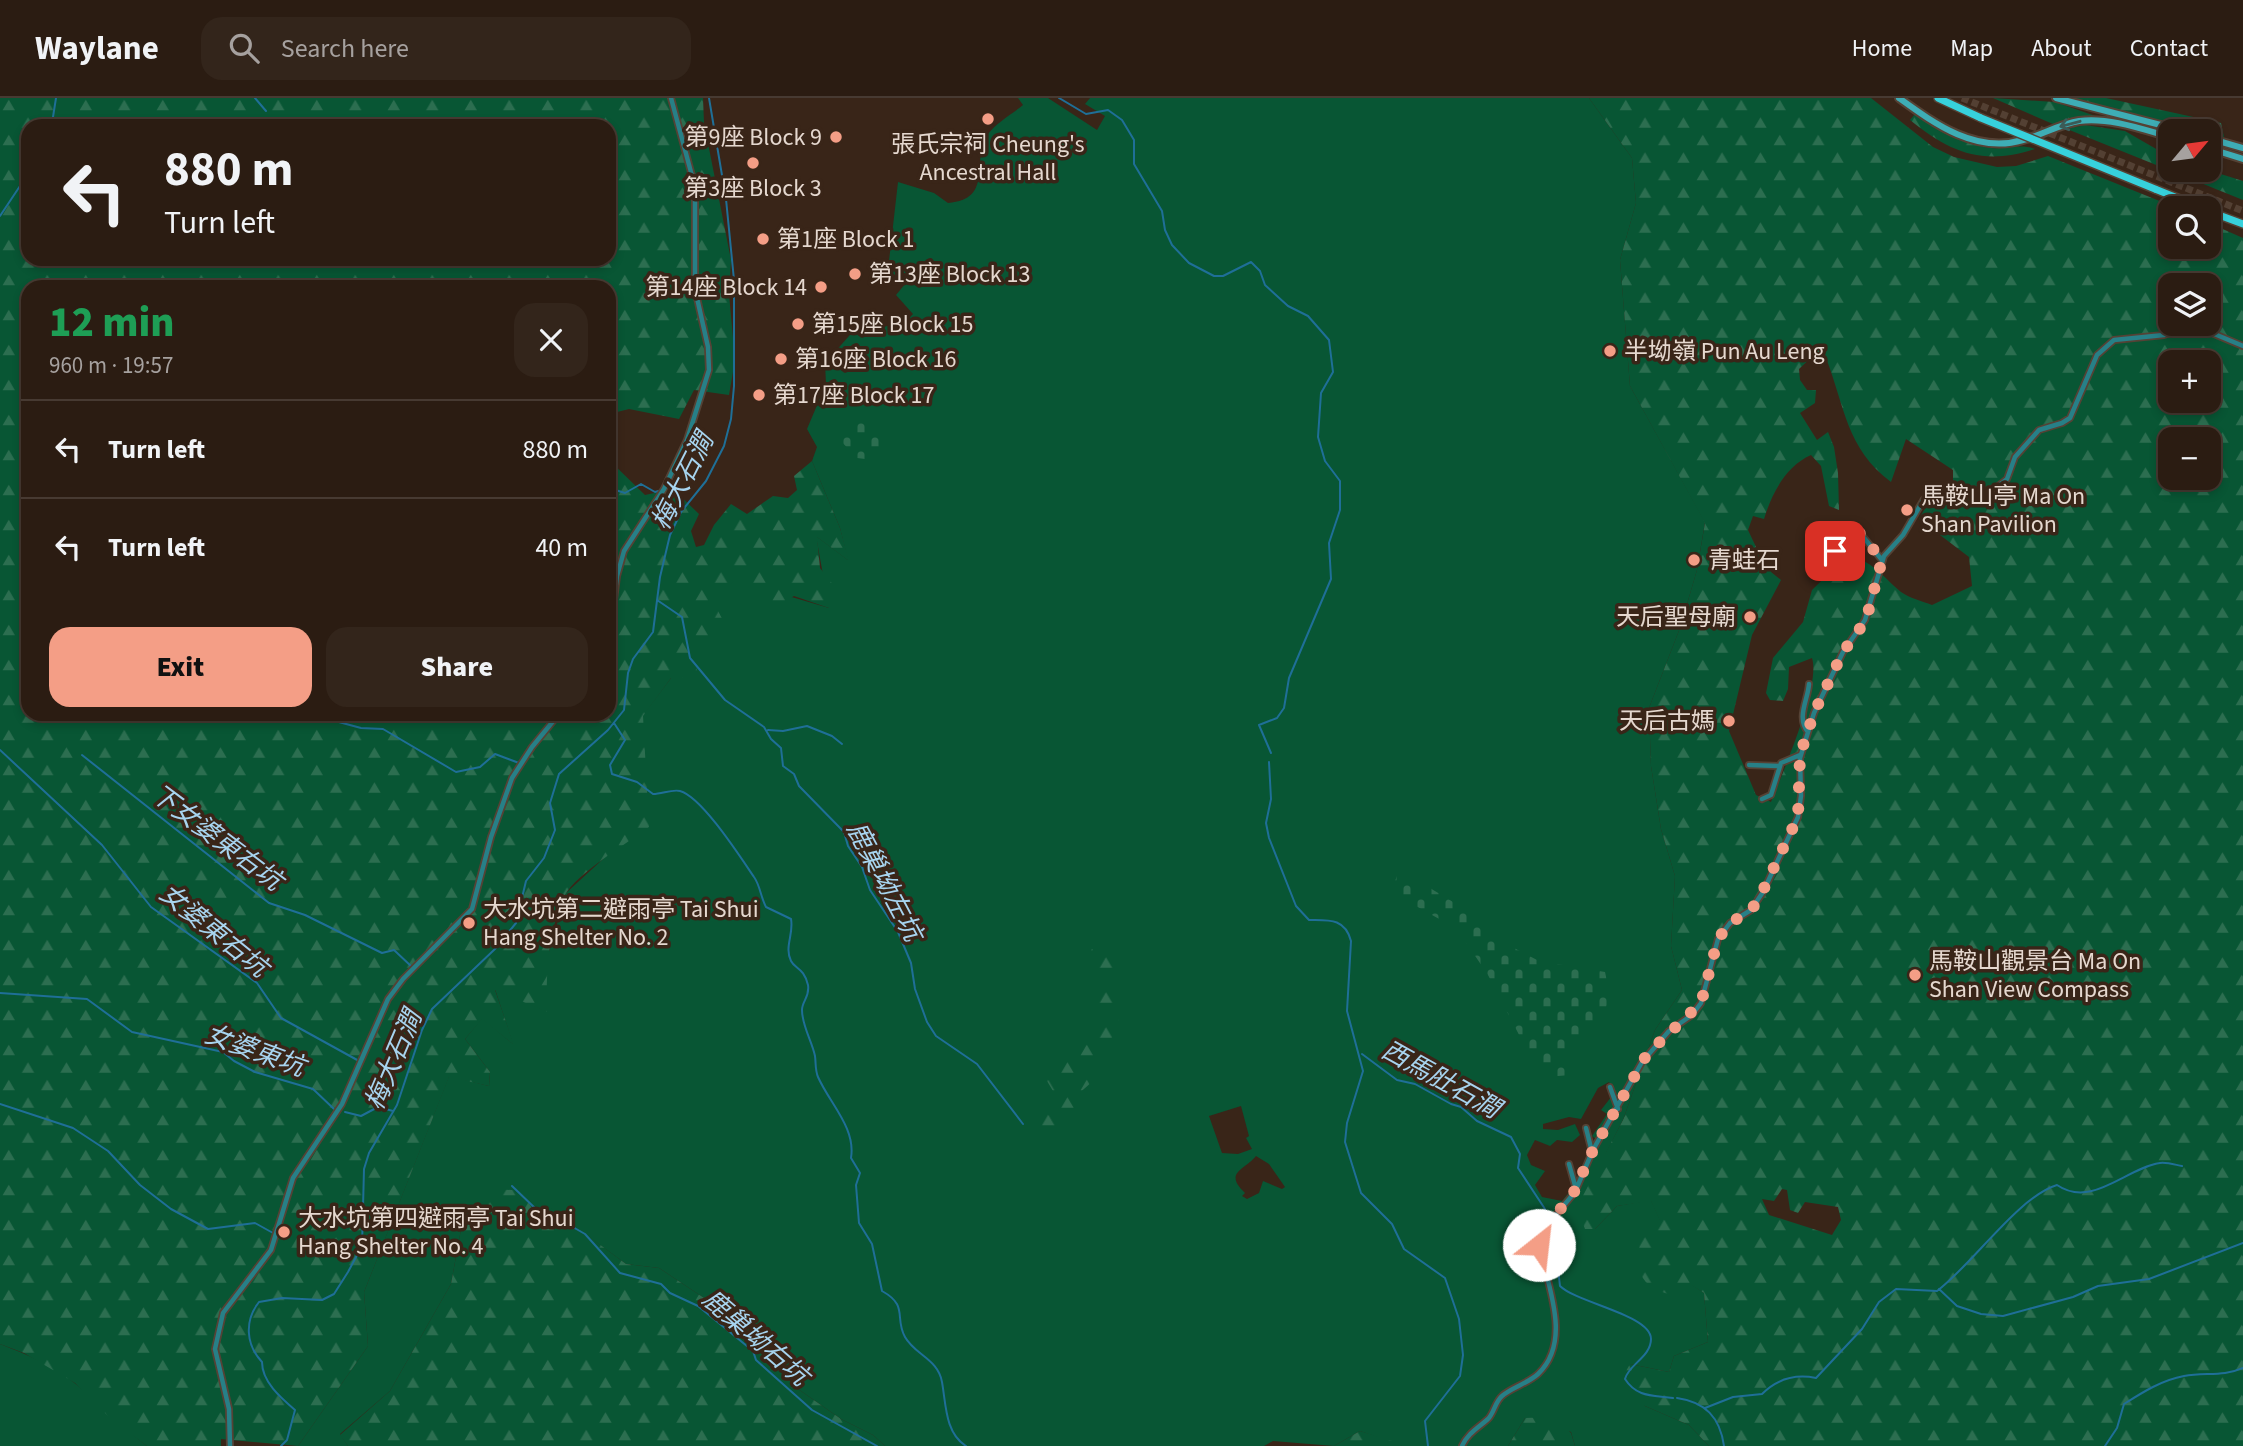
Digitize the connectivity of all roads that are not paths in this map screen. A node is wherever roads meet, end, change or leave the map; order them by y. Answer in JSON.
{"nodes":[{"id":1,"x":671,"y":98,"type":"edge"},
{"id":2,"x":1899,"y":98,"type":"edge"},
{"id":3,"x":1938,"y":98,"type":"edge"},
{"id":4,"x":2056,"y":98,"type":"edge"},
{"id":5,"x":2158,"y":124,"type":"edge"},
{"id":6,"x":2158,"y":134,"type":"edge"},
{"id":7,"x":2221,"y":142,"type":"edge"},
{"id":8,"x":2243,"y":148,"type":"edge"},
{"id":9,"x":2221,"y":152,"type":"edge"},
{"id":10,"x":2243,"y":159,"type":"edge"},
{"id":11,"x":2173,"y":196,"type":"edge"},
{"id":12,"x":2221,"y":216,"type":"edge"},
{"id":13,"x":2243,"y":224,"type":"edge"},
{"id":14,"x":2243,"y":346,"type":"edge"},
{"id":15,"x":1882,"y":560,"type":"junction"},
{"id":16,"x":1826,"y":562,"type":"dead end"},
{"id":17,"x":616,"y":584,"type":"edge"},
{"id":18,"x":1809,"y":684,"type":"dead end"},
{"id":19,"x":553,"y":721,"type":"edge"},
{"id":20,"x":1808,"y":732,"type":"junction"},
{"id":21,"x":1800,"y":755,"type":"junction"},
{"id":22,"x":1749,"y":765,"type":"dead end"},
{"id":23,"x":1780,"y":766,"type":"junction"},
{"id":24,"x":1762,"y":799,"type":"dead end"},
{"id":25,"x":1610,"y":1087,"type":"dead end"},
{"id":26,"x":1618,"y":1109,"type":"junction"},
{"id":27,"x":1586,"y":1128,"type":"dead end"},
{"id":28,"x":1593,"y":1152,"type":"junction"},
{"id":29,"x":1569,"y":1164,"type":"dead end"},
{"id":30,"x":1576,"y":1189,"type":"junction"},
{"id":31,"x":230,"y":1446,"type":"edge"},
{"id":32,"x":1462,"y":1446,"type":"edge"}],
"edges":[{"from":1,"to":17,"type":"street"},
{"from":6,"to":2,"type":"main road","one_way":true},
{"from":3,"to":11,"type":"main road","bridge":true},
{"from":4,"to":5,"type":"main road"},
{"from":7,"to":8,"type":"main road"},
{"from":9,"to":10,"type":"main road"},
{"from":12,"to":13,"type":"main road"},
{"from":14,"to":15,"type":"street"},
{"from":15,"to":16,"type":"street"},
{"from":15,"to":20,"type":"street"},
{"from":18,"to":20,"type":"street"},
{"from":19,"to":31,"type":"street"},
{"from":20,"to":21,"type":"street"},
{"from":21,"to":23,"type":"street"},
{"from":21,"to":26,"type":"street"},
{"from":22,"to":23,"type":"street"},
{"from":23,"to":24,"type":"street"},
{"from":25,"to":26,"type":"street"},
{"from":26,"to":28,"type":"street"},
{"from":27,"to":28,"type":"street"},
{"from":28,"to":30,"type":"street"},
{"from":29,"to":30,"type":"street"},
{"from":30,"to":32,"type":"street"}]}
